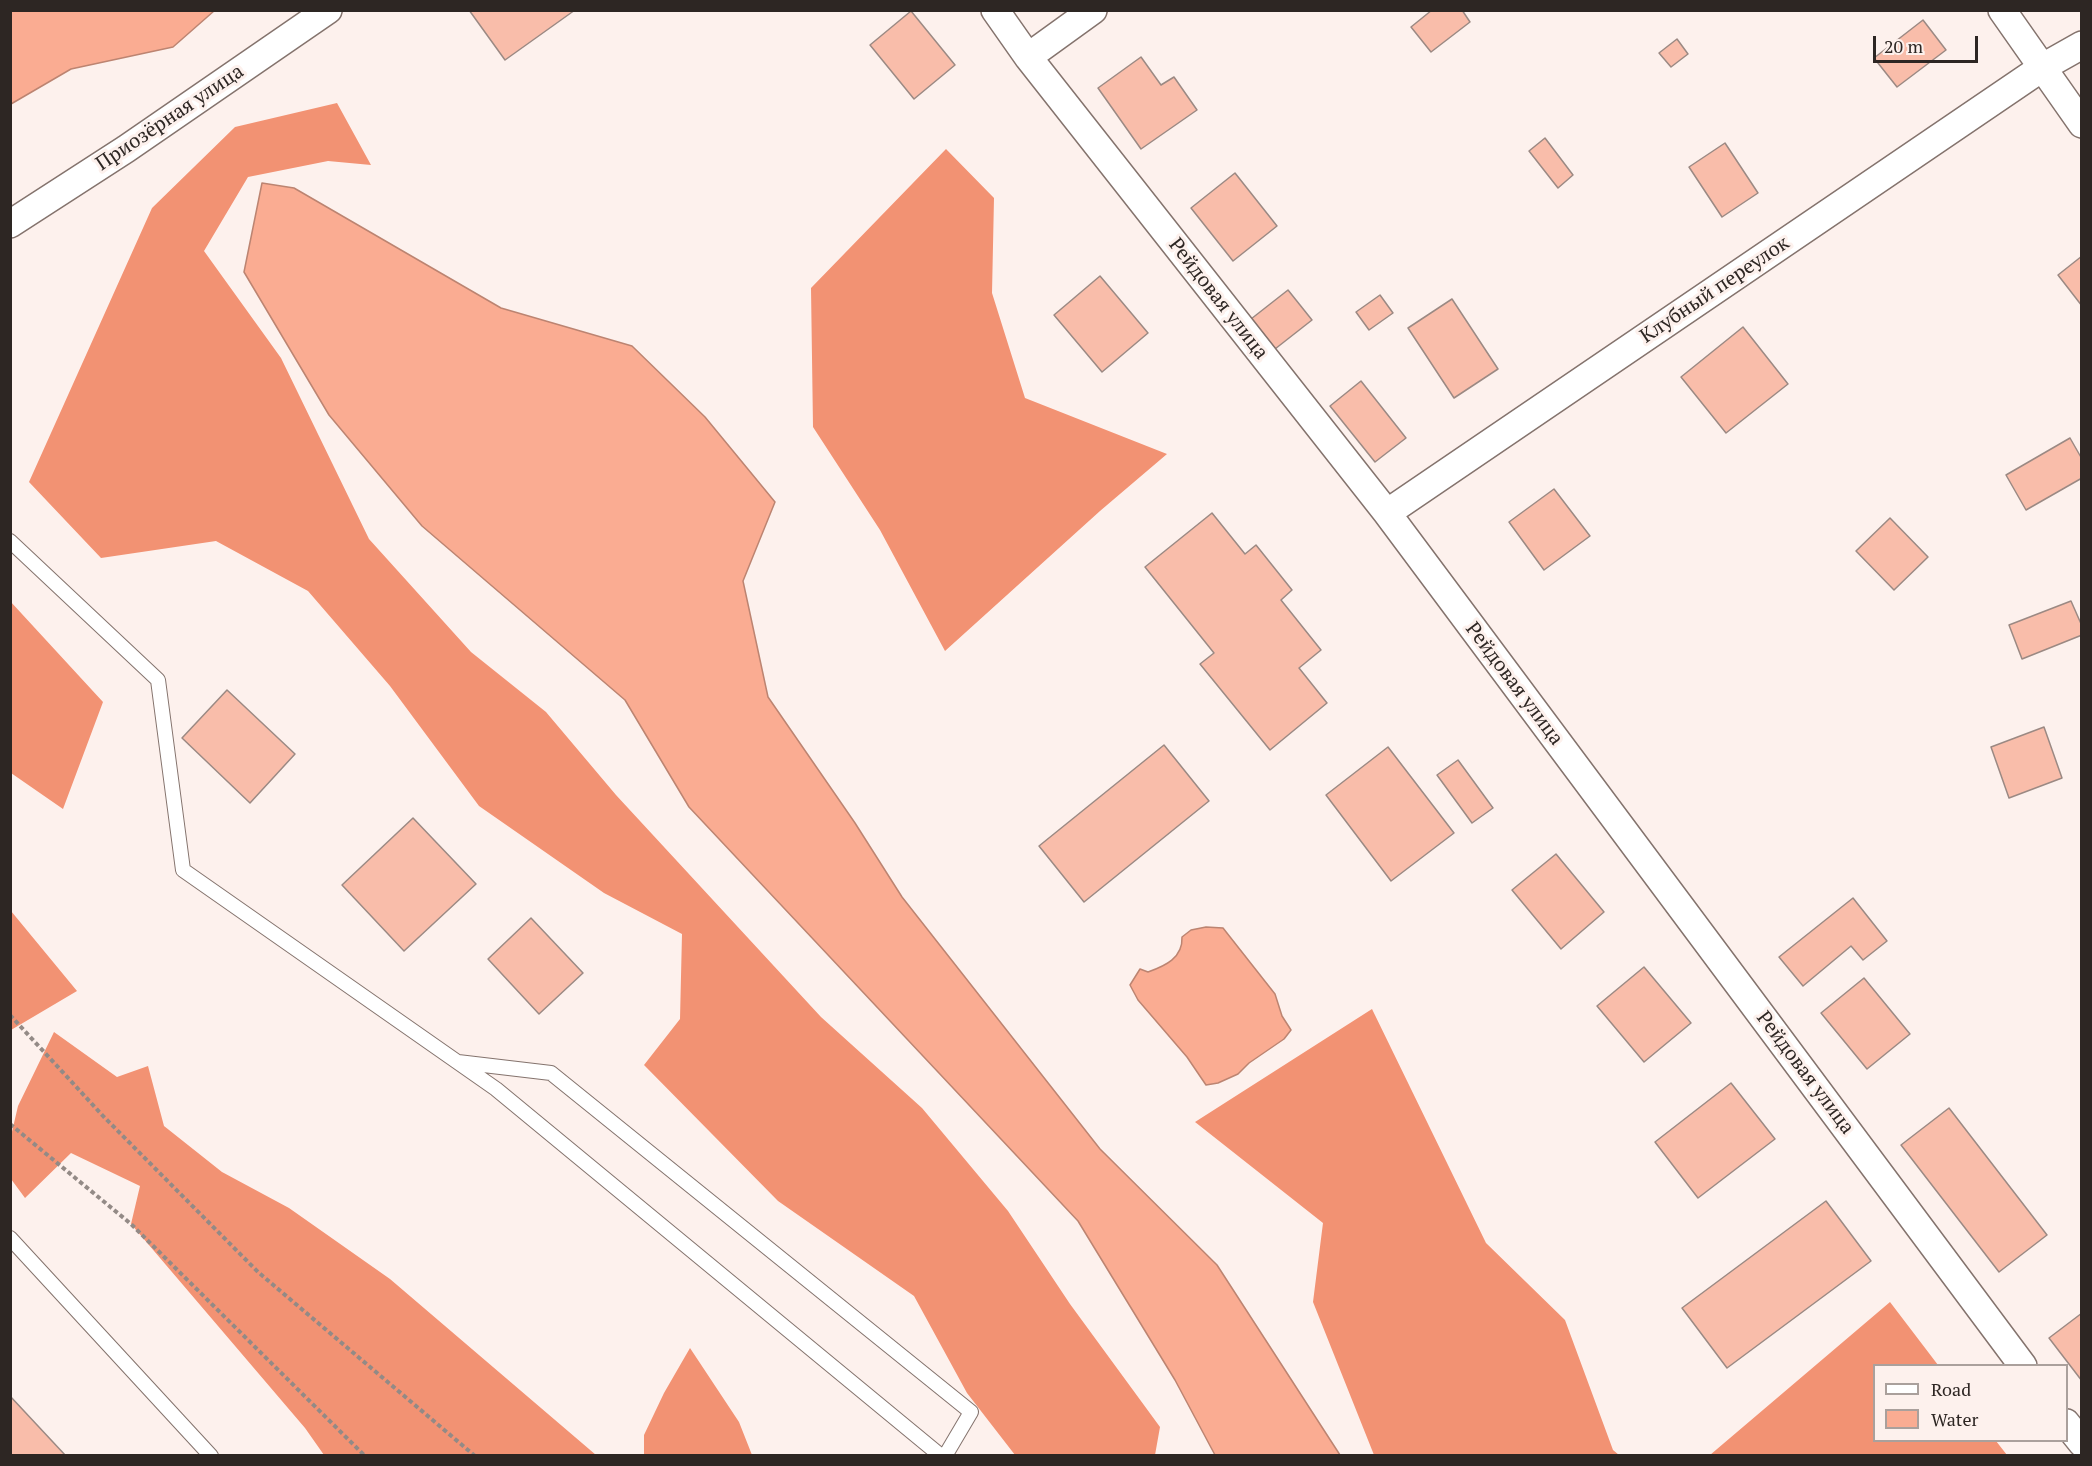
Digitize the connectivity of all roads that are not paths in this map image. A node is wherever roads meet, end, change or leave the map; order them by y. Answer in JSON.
{"nodes":[{"id":1,"x":328,"y":10,"type":"edge"},
{"id":2,"x":995,"y":10,"type":"edge"},
{"id":3,"x":1093,"y":10,"type":"edge"},
{"id":4,"x":2002,"y":10,"type":"edge"},
{"id":5,"x":2082,"y":45,"type":"edge"},
{"id":6,"x":1028,"y":57,"type":"junction"},
{"id":7,"x":2043,"y":67,"type":"junction"},
{"id":8,"x":2082,"y":124,"type":"edge"},
{"id":9,"x":10,"y":224,"type":"edge"},
{"id":10,"x":1387,"y":513,"type":"junction"},
{"id":11,"x":10,"y":540,"type":"edge"},
{"id":12,"x":456,"y":1061,"type":"junction"},
{"id":13,"x":10,"y":1238,"type":"edge"},
{"id":14,"x":2022,"y":1364,"type":"edge"},
{"id":15,"x":2068,"y":1424,"type":"edge"},
{"id":16,"x":2082,"y":1443,"type":"edge"},
{"id":17,"x":211,"y":1455,"type":"edge"},
{"id":18,"x":943,"y":1455,"type":"edge"}],
"edges":[{"from":1,"to":9,"type":"street","name":"Приозёрная улица"},
{"from":2,"to":6,"type":"street","name":"Рейдовая улица"},
{"from":3,"to":6,"type":"street"},
{"from":4,"to":7,"type":"street"},
{"from":5,"to":7,"type":"street","name":"Клубный переулок"},
{"from":6,"to":10,"type":"street","name":"Рейдовая улица"},
{"from":7,"to":8,"type":"street"},
{"from":7,"to":10,"type":"street","name":"Клубный переулок"},
{"from":10,"to":14,"type":"street","name":"Рейдовая улица"},
{"from":11,"to":12,"type":"lane"},
{"from":12,"to":18,"type":"lane"},
{"from":12,"to":18,"type":"lane"},
{"from":13,"to":17,"type":"lane"},
{"from":15,"to":16,"type":"street"}]}
